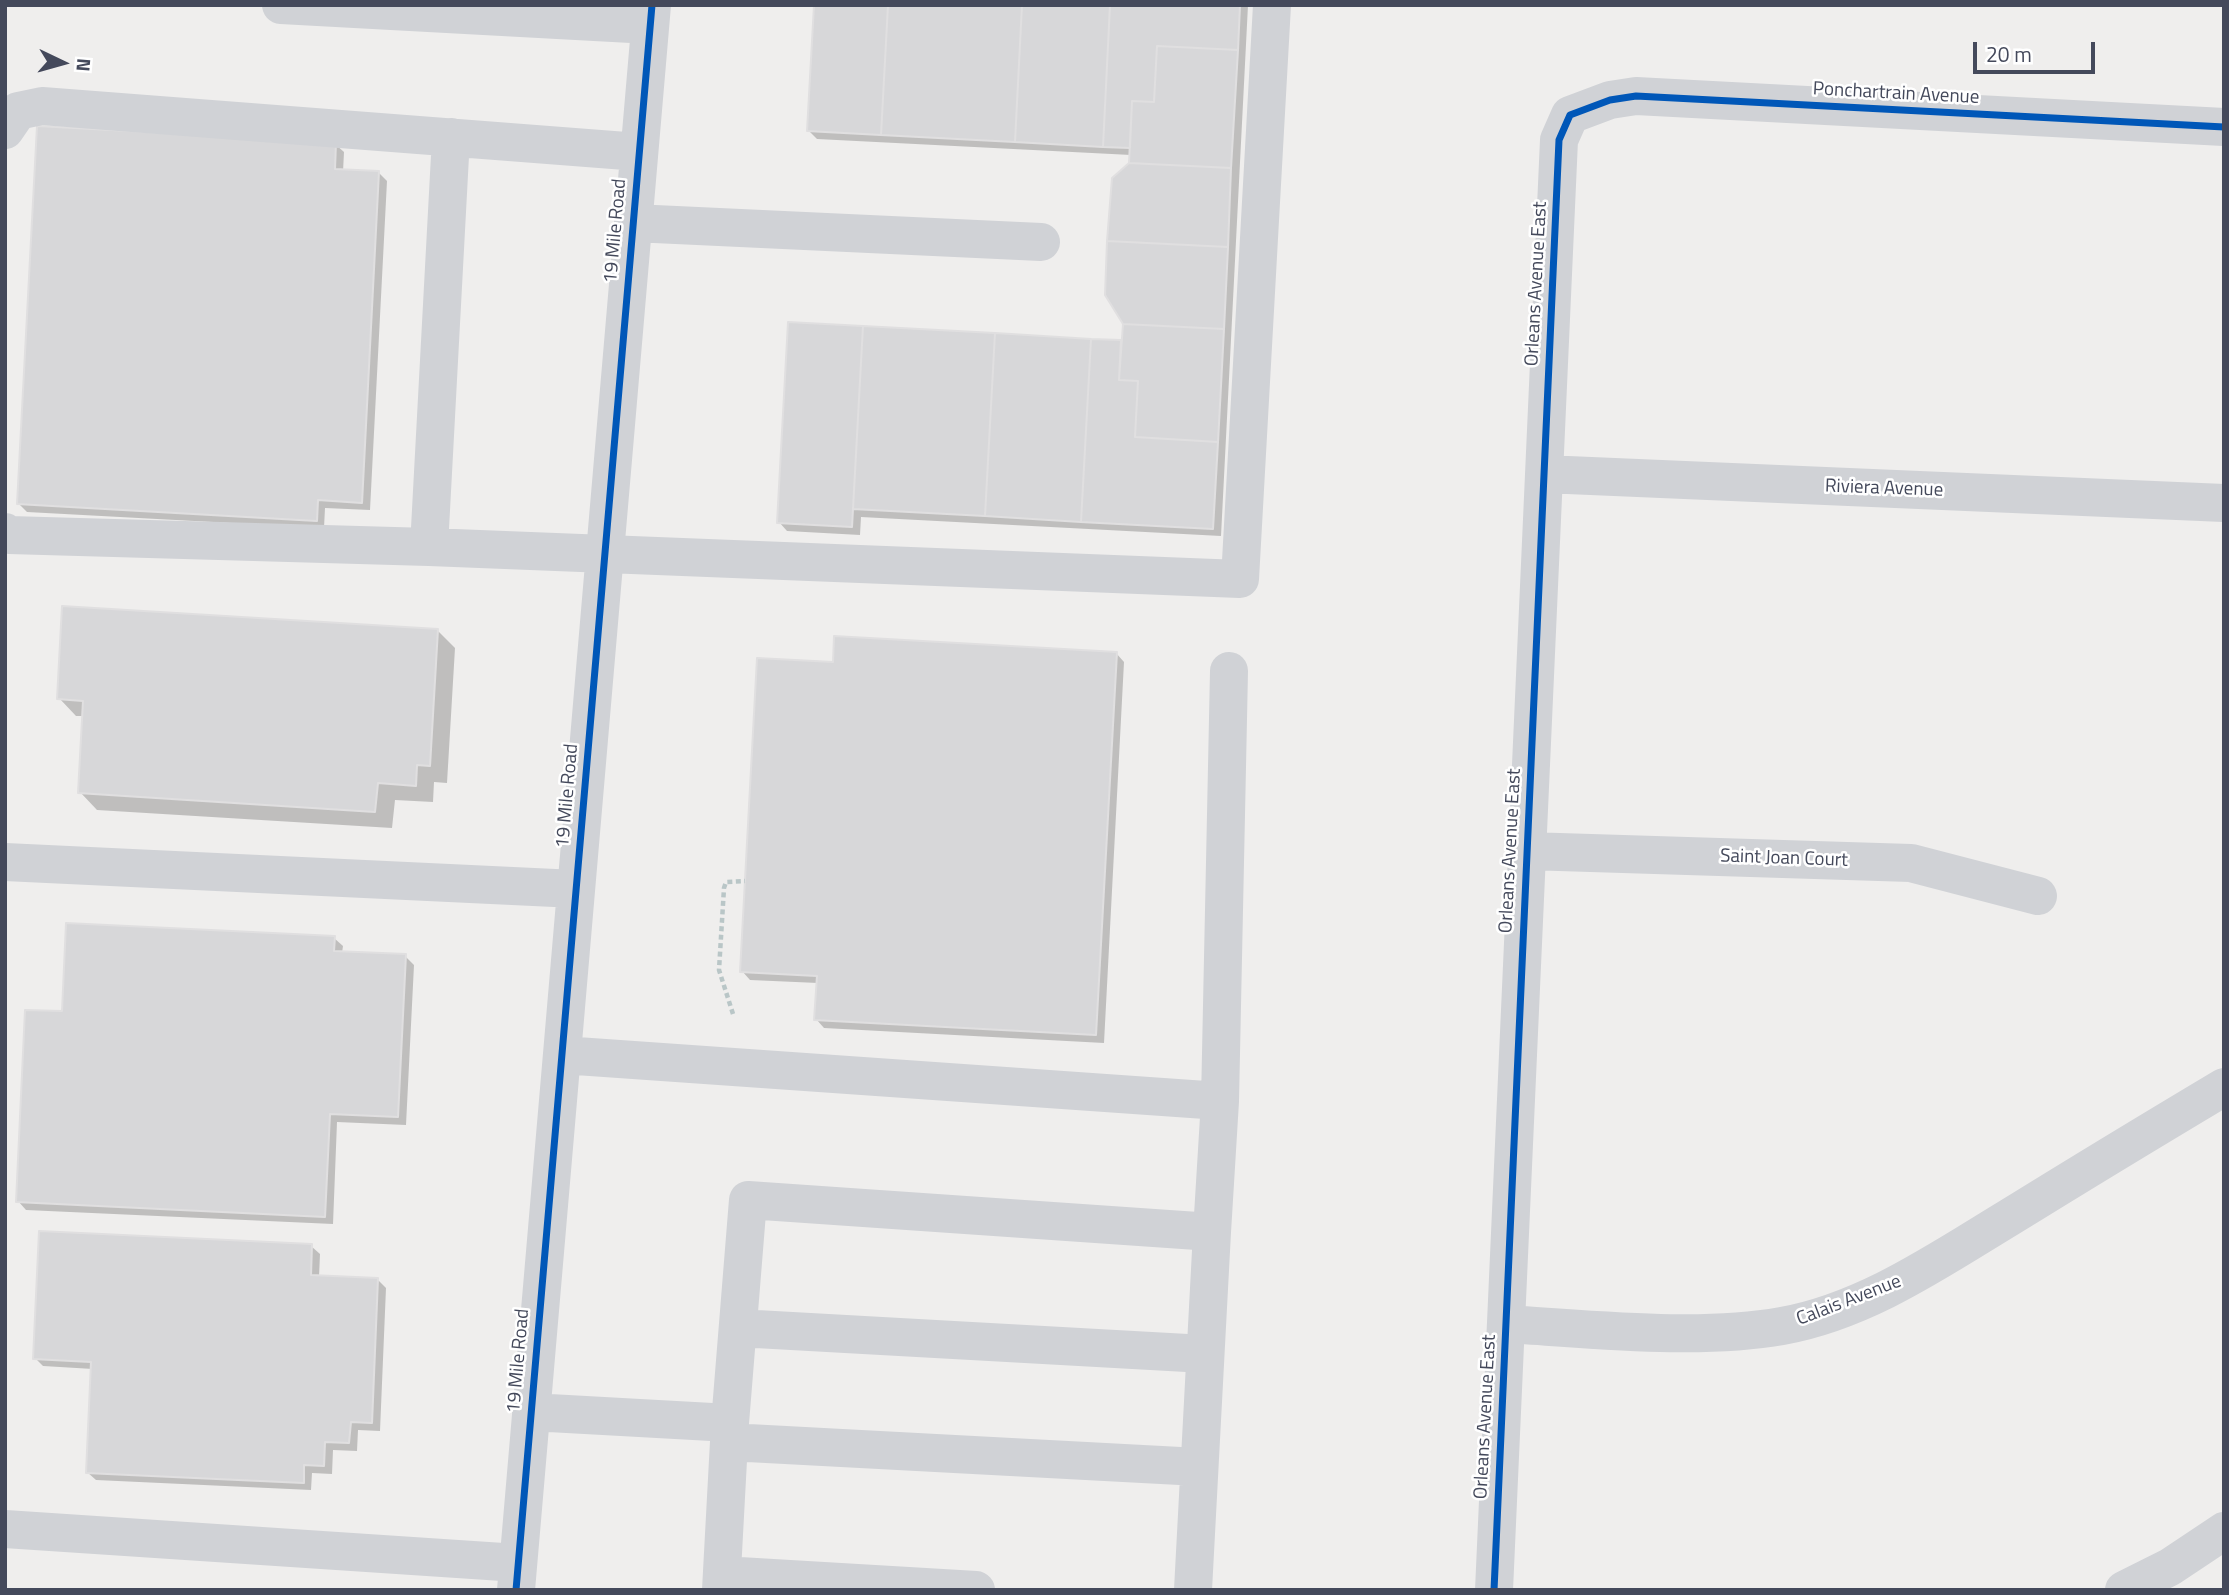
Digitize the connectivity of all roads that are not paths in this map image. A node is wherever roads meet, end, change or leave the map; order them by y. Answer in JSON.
{"nodes":[{"id":1,"x":281,"y":5,"type":"edge"},
{"id":2,"x":1272,"y":5,"type":"edge"},
{"id":3,"x":651,"y":15,"type":"edge"},
{"id":4,"x":1570,"y":115,"type":"joint"},
{"id":5,"x":2224,"y":127,"type":"edge"},
{"id":6,"x":5,"y":130,"type":"edge"},
{"id":7,"x":451,"y":137,"type":"junction"},
{"id":8,"x":639,"y":152,"type":"junction"},
{"id":9,"x":633,"y":223,"type":"junction"},
{"id":10,"x":1041,"y":242,"type":"dead end"},
{"id":11,"x":1544,"y":474,"type":"junction"},
{"id":12,"x":2224,"y":503,"type":"edge"},
{"id":13,"x":5,"y":532,"type":"edge"},
{"id":14,"x":429,"y":547,"type":"junction"},
{"id":15,"x":604,"y":555,"type":"junction"},
{"id":16,"x":1229,"y":671,"type":"dead end"},
{"id":17,"x":1527,"y":851,"type":"junction"},
{"id":18,"x":5,"y":862,"type":"edge"},
{"id":19,"x":576,"y":890,"type":"junction"},
{"id":20,"x":2038,"y":896,"type":"dead end"},
{"id":21,"x":562,"y":1055,"type":"junction"},
{"id":22,"x":2224,"y":1087,"type":"edge"},
{"id":23,"x":1220,"y":1101,"type":"junction"},
{"id":24,"x":1212,"y":1232,"type":"junction"},
{"id":25,"x":1506,"y":1324,"type":"junction"},
{"id":26,"x":738,"y":1328,"type":"junction"},
{"id":27,"x":1205,"y":1354,"type":"junction"},
{"id":28,"x":531,"y":1412,"type":"junction"},
{"id":29,"x":730,"y":1432,"type":"junction"},
{"id":30,"x":1199,"y":1467,"type":"junction"},
{"id":31,"x":5,"y":1529,"type":"edge"},
{"id":32,"x":2224,"y":1531,"type":"edge"},
{"id":33,"x":517,"y":1576,"type":"edge"},
{"id":34,"x":2178,"y":1578,"type":"edge"},
{"id":35,"x":721,"y":1583,"type":"edge"},
{"id":36,"x":976,"y":1590,"type":"edge"},
{"id":37,"x":1194,"y":1590,"type":"edge"},
{"id":38,"x":1494,"y":1590,"type":"edge"},
{"id":39,"x":2124,"y":1590,"type":"edge"}],
"edges":[{"from":1,"to":3,"type":"street"},
{"from":2,"to":15,"type":"street"},
{"from":3,"to":8,"type":"street","name":"19 Mile Road"},
{"from":4,"to":5,"type":"street","name":"Ponchartrain Avenue"},
{"from":4,"to":11,"type":"street","name":"Orleans Avenue East"},
{"from":6,"to":7,"type":"street"},
{"from":7,"to":8,"type":"street"},
{"from":7,"to":14,"type":"street"},
{"from":8,"to":9,"type":"street","name":"19 Mile Road"},
{"from":9,"to":10,"type":"street"},
{"from":9,"to":15,"type":"street","name":"19 Mile Road"},
{"from":11,"to":12,"type":"street","name":"Riviera Avenue"},
{"from":11,"to":17,"type":"street","name":"Orleans Avenue East"},
{"from":13,"to":14,"type":"street"},
{"from":14,"to":15,"type":"street"},
{"from":15,"to":19,"type":"street","name":"19 Mile Road"},
{"from":16,"to":23,"type":"street"},
{"from":17,"to":20,"type":"street","name":"Saint Joan Court"},
{"from":17,"to":25,"type":"street","name":"Orleans Avenue East"},
{"from":18,"to":19,"type":"street"},
{"from":19,"to":21,"type":"street","name":"19 Mile Road"},
{"from":21,"to":23,"type":"street"},
{"from":21,"to":28,"type":"street","name":"19 Mile Road"},
{"from":22,"to":25,"type":"street","name":"Calais Avenue"},
{"from":23,"to":24,"type":"street"},
{"from":24,"to":26,"type":"street"},
{"from":24,"to":27,"type":"street"},
{"from":25,"to":38,"type":"street","name":"Orleans Avenue East"},
{"from":26,"to":27,"type":"street"},
{"from":26,"to":29,"type":"street"},
{"from":27,"to":30,"type":"street"},
{"from":28,"to":29,"type":"street"},
{"from":28,"to":33,"type":"street","name":"19 Mile Road"},
{"from":29,"to":30,"type":"street"},
{"from":29,"to":35,"type":"street"},
{"from":30,"to":37,"type":"street"},
{"from":31,"to":33,"type":"street"},
{"from":32,"to":34,"type":"street"},
{"from":34,"to":39,"type":"street"},
{"from":35,"to":36,"type":"street"}]}
